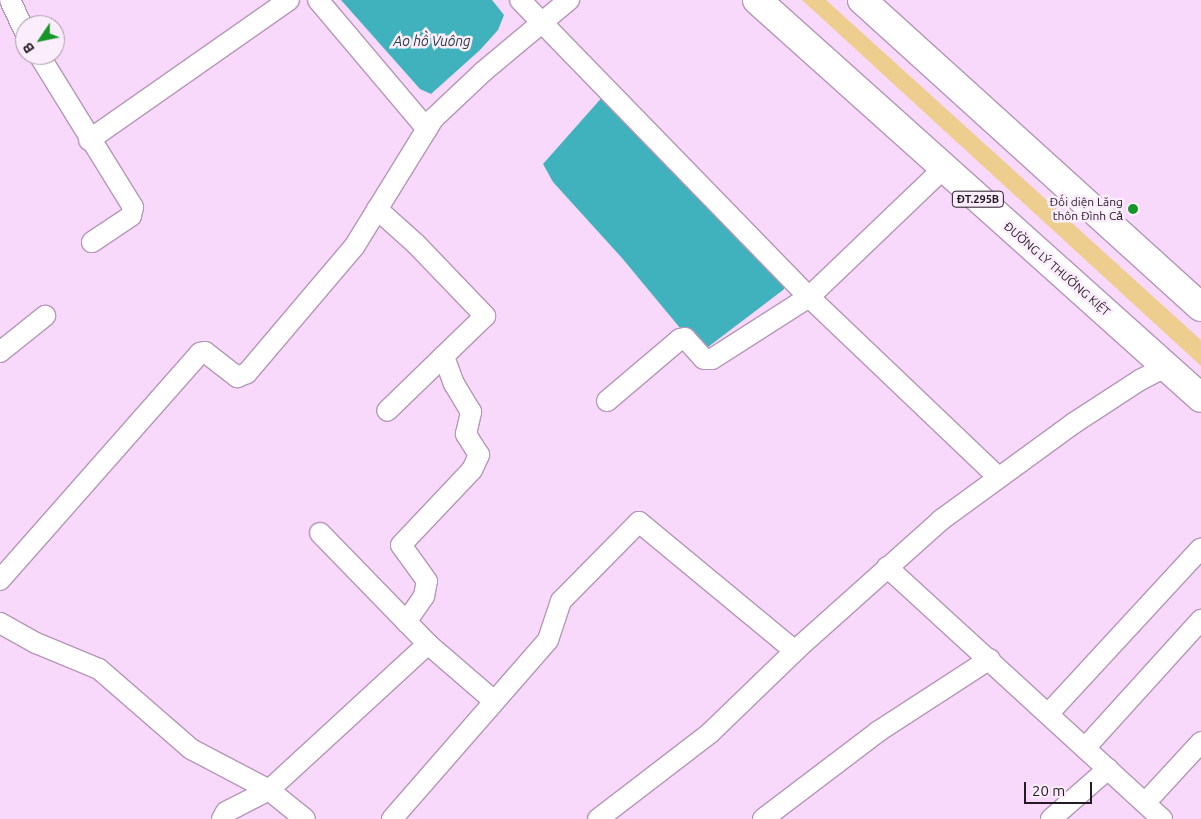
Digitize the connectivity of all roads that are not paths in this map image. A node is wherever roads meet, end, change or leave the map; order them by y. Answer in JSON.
{"nodes":[{"id":1,"x":10,"y":0,"type":"edge"},
{"id":2,"x":289,"y":0,"type":"edge"},
{"id":3,"x":318,"y":0,"type":"edge"},
{"id":4,"x":520,"y":0,"type":"edge"},
{"id":5,"x":569,"y":0,"type":"edge"},
{"id":6,"x":757,"y":0,"type":"edge"},
{"id":7,"x":862,"y":0,"type":"edge"},
{"id":8,"x":17,"y":15,"type":"edge"},
{"id":9,"x":542,"y":22,"type":"junction"},
{"id":10,"x":45,"y":65,"type":"edge"},
{"id":11,"x":427,"y":129,"type":"junction"},
{"id":12,"x":88,"y":140,"type":"junction"},
{"id":13,"x":943,"y":169,"type":"junction"},
{"id":14,"x":377,"y":209,"type":"junction"},
{"id":15,"x":92,"y":242,"type":"dead end"},
{"id":16,"x":809,"y":297,"type":"junction"},
{"id":17,"x":1201,"y":307,"type":"edge"},
{"id":18,"x":46,"y":316,"type":"dead end"},
{"id":19,"x":0,"y":352,"type":"edge"},
{"id":20,"x":444,"y":356,"type":"junction"},
{"id":21,"x":1168,"y":366,"type":"junction"},
{"id":22,"x":1201,"y":398,"type":"edge"},
{"id":23,"x":607,"y":401,"type":"dead end"},
{"id":24,"x":387,"y":411,"type":"dead end"},
{"id":25,"x":997,"y":476,"type":"junction"},
{"id":26,"x":320,"y":533,"type":"dead end"},
{"id":27,"x":1201,"y":548,"type":"edge"},
{"id":28,"x":887,"y":567,"type":"junction"},
{"id":29,"x":0,"y":580,"type":"edge"},
{"id":30,"x":1201,"y":620,"type":"edge"},
{"id":31,"x":406,"y":622,"type":"junction"},
{"id":32,"x":0,"y":623,"type":"edge"},
{"id":33,"x":428,"y":644,"type":"junction"},
{"id":34,"x":795,"y":651,"type":"junction"},
{"id":35,"x":990,"y":659,"type":"junction"},
{"id":36,"x":494,"y":702,"type":"junction"},
{"id":37,"x":1048,"y":713,"type":"junction"},
{"id":38,"x":1201,"y":742,"type":"edge"},
{"id":39,"x":1085,"y":748,"type":"junction"},
{"id":40,"x":1108,"y":769,"type":"junction"},
{"id":41,"x":269,"y":790,"type":"junction"},
{"id":42,"x":1145,"y":803,"type":"junction"},
{"id":43,"x":222,"y":819,"type":"edge"},
{"id":44,"x":305,"y":819,"type":"edge"},
{"id":45,"x":392,"y":819,"type":"edge"},
{"id":46,"x":598,"y":819,"type":"edge"},
{"id":47,"x":763,"y":819,"type":"edge"},
{"id":48,"x":1050,"y":819,"type":"edge"},
{"id":49,"x":1162,"y":819,"type":"edge"}],
"edges":[{"from":1,"to":8,"type":"street"},
{"from":2,"to":12,"type":"street"},
{"from":3,"to":11,"type":"street"},
{"from":4,"to":9,"type":"street"},
{"from":5,"to":9,"type":"street"},
{"from":6,"to":13,"type":"main road","name":"ĐƯỜNG LÝ THƯỜNG KIỆT","number":"ĐT.295B"},
{"from":7,"to":17,"type":"main road"},
{"from":9,"to":11,"type":"street"},
{"from":9,"to":16,"type":"street"},
{"from":10,"to":12,"type":"street"},
{"from":11,"to":14,"type":"street"},
{"from":12,"to":15,"type":"street"},
{"from":13,"to":16,"type":"street"},
{"from":13,"to":21,"type":"main road","name":"ĐƯỜNG LÝ THƯỜNG KIỆT","number":"ĐT.295B"},
{"from":14,"to":20,"type":"street"},
{"from":14,"to":29,"type":"street"},
{"from":16,"to":23,"type":"street"},
{"from":16,"to":25,"type":"street"},
{"from":18,"to":19,"type":"street"},
{"from":20,"to":24,"type":"street"},
{"from":20,"to":31,"type":"street"},
{"from":21,"to":22,"type":"main road","name":"ĐƯỜNG LÝ THƯỜNG KIỆT","number":"ĐT.295B"},
{"from":21,"to":25,"type":"street"},
{"from":25,"to":28,"type":"street"},
{"from":26,"to":31,"type":"street"},
{"from":27,"to":37,"type":"street"},
{"from":28,"to":34,"type":"street"},
{"from":28,"to":35,"type":"street"},
{"from":30,"to":39,"type":"street"},
{"from":31,"to":33,"type":"street"},
{"from":32,"to":41,"type":"street"},
{"from":33,"to":36,"type":"street"},
{"from":33,"to":41,"type":"street"},
{"from":34,"to":36,"type":"street"},
{"from":34,"to":46,"type":"street"},
{"from":35,"to":37,"type":"street"},
{"from":35,"to":47,"type":"street"},
{"from":36,"to":45,"type":"street"},
{"from":37,"to":39,"type":"street"},
{"from":38,"to":42,"type":"street"},
{"from":39,"to":40,"type":"street"},
{"from":40,"to":42,"type":"street"},
{"from":40,"to":48,"type":"street"},
{"from":41,"to":43,"type":"street"},
{"from":41,"to":44,"type":"street"},
{"from":42,"to":49,"type":"street"}]}
